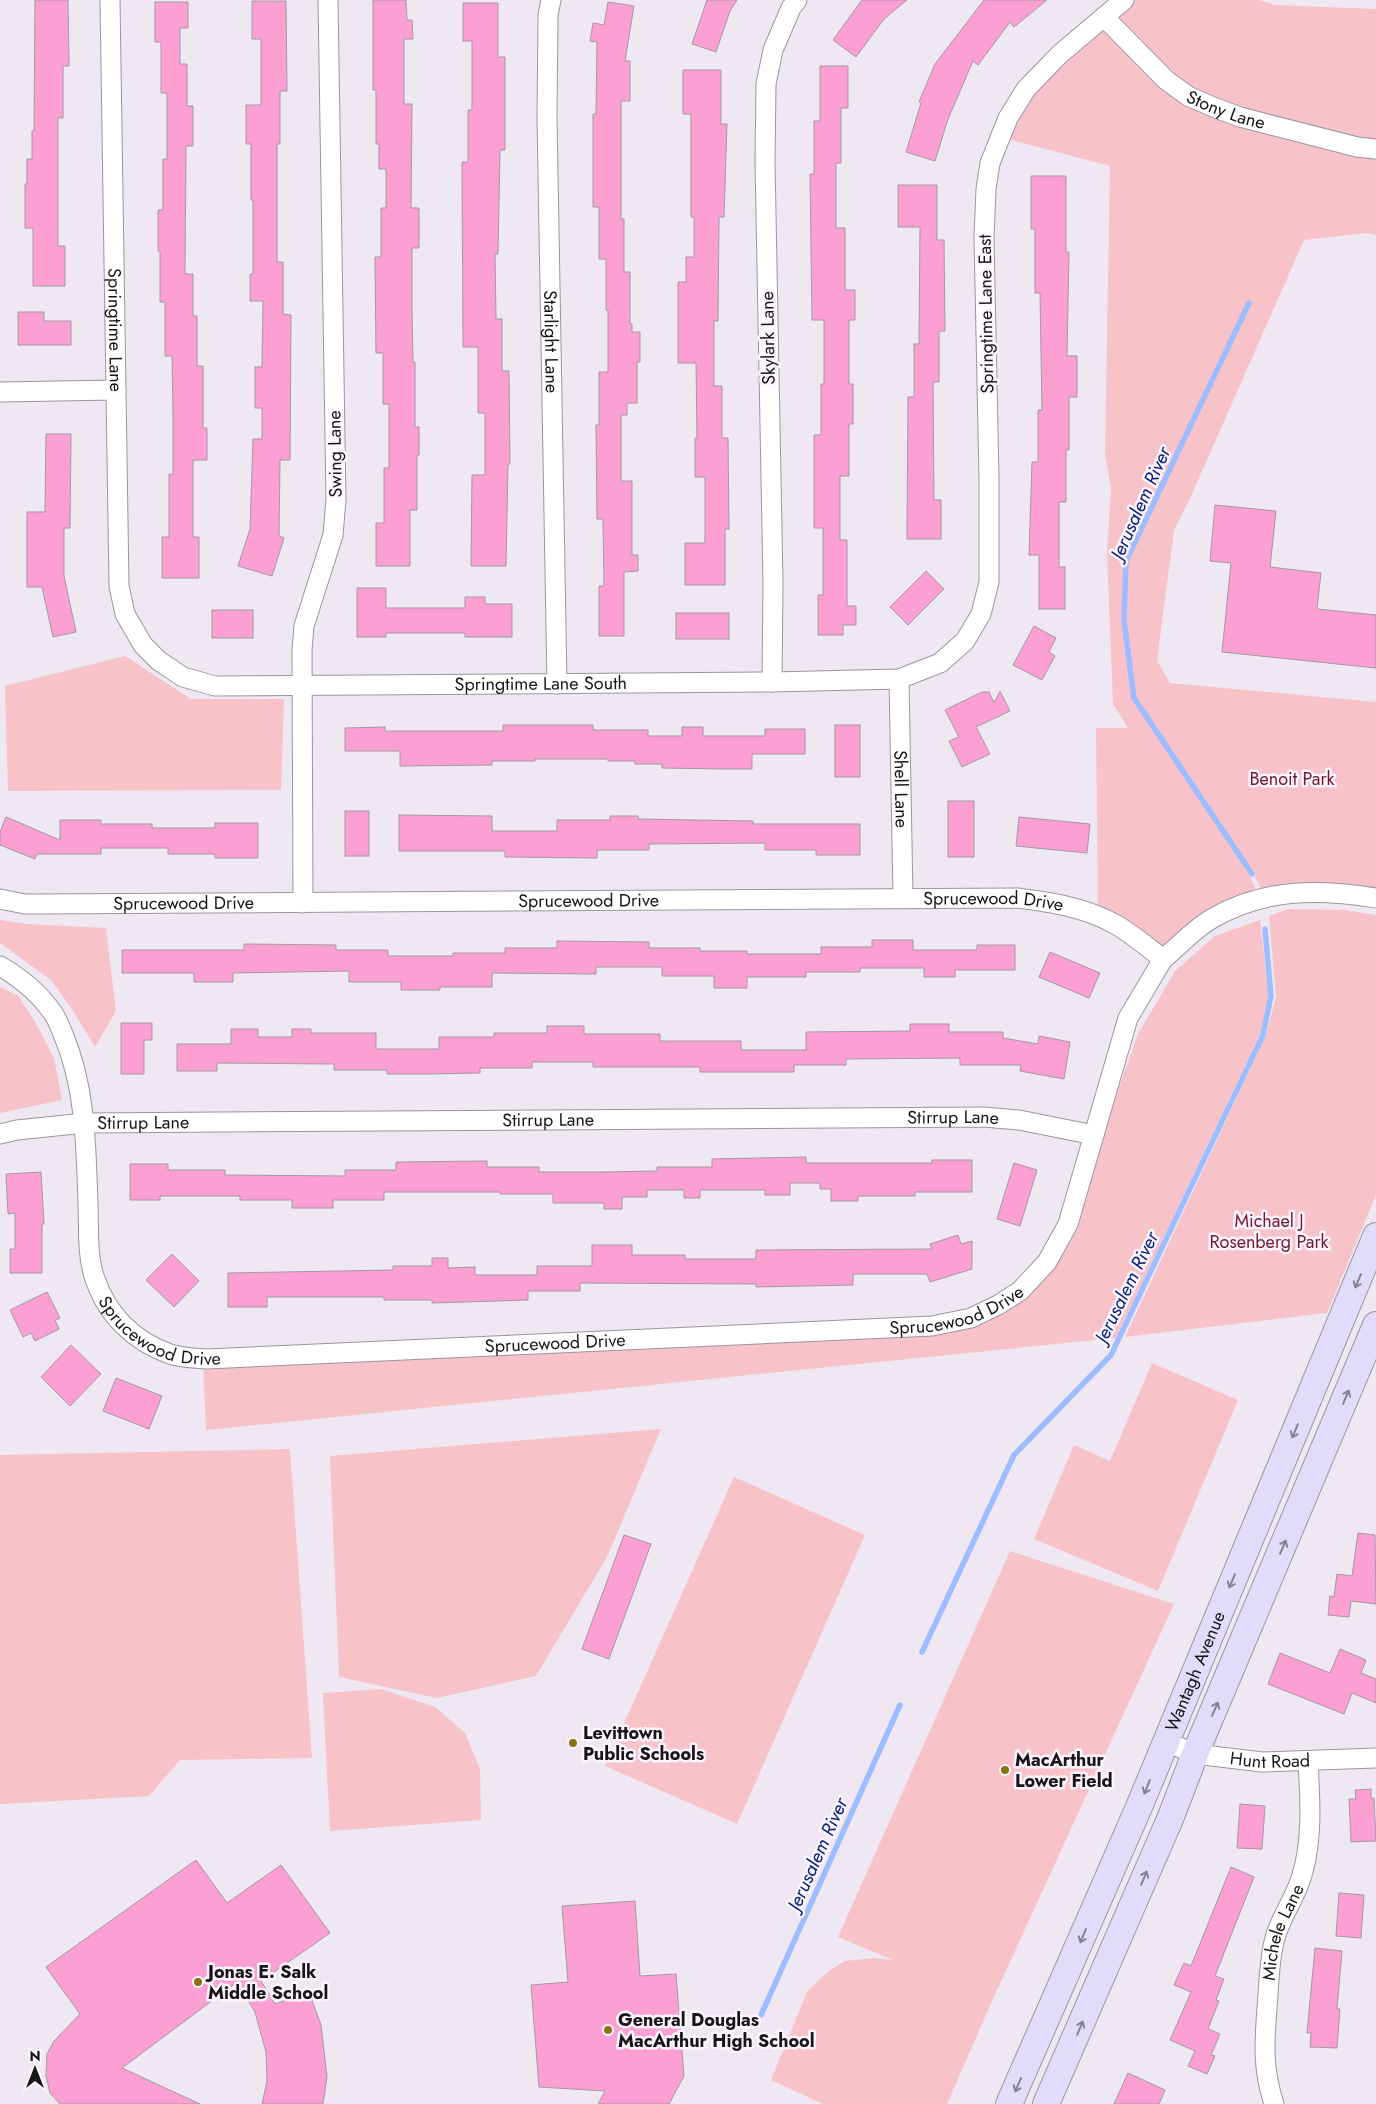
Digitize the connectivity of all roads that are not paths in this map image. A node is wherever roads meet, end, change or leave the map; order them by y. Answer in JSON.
{"nodes":[{"id":1,"x":110,"y":0,"type":"edge"},
{"id":2,"x":328,"y":0,"type":"edge"},
{"id":3,"x":551,"y":0,"type":"edge"},
{"id":4,"x":797,"y":0,"type":"edge"},
{"id":5,"x":1124,"y":0,"type":"edge"},
{"id":6,"x":1104,"y":16,"type":"junction"},
{"id":7,"x":1376,"y":149,"type":"edge"},
{"id":8,"x":116,"y":390,"type":"junction"},
{"id":9,"x":0,"y":392,"type":"edge"},
{"id":10,"x":150,"y":652,"type":"joint"},
{"id":11,"x":940,"y":663,"type":"joint"},
{"id":12,"x":899,"y":679,"type":"junction"},
{"id":13,"x":772,"y":682,"type":"junction"},
{"id":14,"x":558,"y":684,"type":"junction"},
{"id":15,"x":302,"y":686,"type":"junction"},
{"id":16,"x":903,"y":898,"type":"junction"},
{"id":17,"x":1376,"y":898,"type":"edge"},
{"id":18,"x":0,"y":899,"type":"edge"},
{"id":19,"x":303,"y":903,"type":"junction"},
{"id":20,"x":1163,"y":959,"type":"junction"},
{"id":21,"x":0,"y":966,"type":"edge"},
{"id":22,"x":85,"y":1123,"type":"junction"},
{"id":23,"x":0,"y":1134,"type":"edge"},
{"id":24,"x":1094,"y":1135,"type":"junction"},
{"id":25,"x":1376,"y":1236,"type":"edge"},
{"id":26,"x":1376,"y":1325,"type":"edge"},
{"id":27,"x":1165,"y":1741,"type":"junction"},
{"id":28,"x":1195,"y":1754,"type":"junction"},
{"id":29,"x":1376,"y":1758,"type":"edge"},
{"id":30,"x":1308,"y":1761,"type":"junction"},
{"id":31,"x":1038,"y":2041,"type":"junction"},
{"id":32,"x":1068,"y":2055,"type":"junction"},
{"id":33,"x":1009,"y":2104,"type":"edge"},
{"id":34,"x":1046,"y":2104,"type":"edge"},
{"id":35,"x":1274,"y":2104,"type":"edge"}],
"edges":[{"from":1,"to":8,"type":"street","name":"Springtime Lane"},
{"from":2,"to":15,"type":"street","name":"Swing Lane"},
{"from":3,"to":14,"type":"street","name":"Starlight Lane"},
{"from":4,"to":13,"type":"street","name":"Skylark Lane"},
{"from":5,"to":6,"type":"street","name":"Springtime Lane East"},
{"from":6,"to":7,"type":"street","name":"Stony Lane"},
{"from":6,"to":11,"type":"street","name":"Springtime Lane East"},
{"from":8,"to":9,"type":"street"},
{"from":8,"to":10,"type":"street","name":"Springtime Lane"},
{"from":10,"to":15,"type":"street","name":"Springtime Lane South"},
{"from":11,"to":12,"type":"street","name":"Springtime Lane South"},
{"from":12,"to":13,"type":"street","name":"Springtime Lane South"},
{"from":12,"to":16,"type":"street","name":"Shell Lane"},
{"from":13,"to":14,"type":"street","name":"Springtime Lane South"},
{"from":14,"to":15,"type":"street","name":"Springtime Lane South"},
{"from":15,"to":19,"type":"street","name":"Swing Lane"},
{"from":16,"to":19,"type":"street","name":"Sprucewood Drive"},
{"from":16,"to":20,"type":"street","name":"Sprucewood Drive"},
{"from":17,"to":20,"type":"street","name":"Sprucewood Drive"},
{"from":18,"to":19,"type":"street","name":"Sprucewood Drive"},
{"from":20,"to":24,"type":"street","name":"Sprucewood Drive"},
{"from":21,"to":22,"type":"street","name":"Sprucewood Drive"},
{"from":22,"to":23,"type":"street","name":"Stirrup Lane"},
{"from":22,"to":24,"type":"street","name":"Stirrup Lane"},
{"from":22,"to":24,"type":"street","name":"Sprucewood Drive"},
{"from":25,"to":27,"type":"main road","name":"Wantagh Avenue","one_way":true},
{"from":28,"to":26,"type":"main road","name":"Wantagh Avenue","one_way":true},
{"from":27,"to":28,"type":"street","name":"Hunt Road"},
{"from":27,"to":31,"type":"main road","name":"Wantagh Avenue","one_way":true},
{"from":28,"to":30,"type":"street","name":"Hunt Road"},
{"from":32,"to":28,"type":"main road","name":"Wantagh Avenue","one_way":true},
{"from":29,"to":30,"type":"street","name":"Hunt Road"},
{"from":30,"to":35,"type":"street","name":"Michele Lane"},
{"from":31,"to":32,"type":"main road"},
{"from":31,"to":33,"type":"main road","name":"Wantagh Avenue","one_way":true},
{"from":32,"to":34,"type":"main road","name":"Wantagh Avenue"}]}
